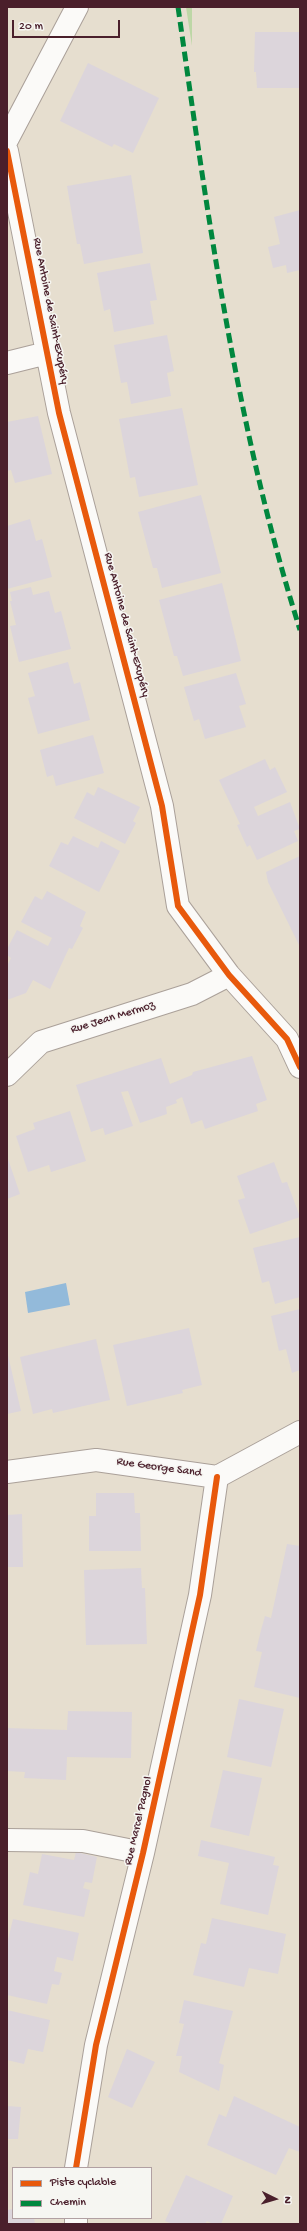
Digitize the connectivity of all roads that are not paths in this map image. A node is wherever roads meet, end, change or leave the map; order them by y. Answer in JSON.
{"nodes":[{"id":1,"x":77,"y":7,"type":"edge"},
{"id":2,"x":7,"y":140,"type":"edge"},
{"id":3,"x":7,"y":151,"type":"edge"},
{"id":4,"x":47,"y":353,"type":"junction"},
{"id":5,"x":7,"y":363,"type":"edge"},
{"id":6,"x":229,"y":976,"type":"junction"},
{"id":7,"x":300,"y":1067,"type":"edge"},
{"id":8,"x":7,"y":1075,"type":"edge"},
{"id":9,"x":300,"y":1432,"type":"edge"},
{"id":10,"x":7,"y":1472,"type":"edge"},
{"id":11,"x":218,"y":1477,"type":"junction"},
{"id":12,"x":7,"y":1840,"type":"edge"},
{"id":13,"x":143,"y":1853,"type":"junction"},
{"id":14,"x":76,"y":2167,"type":"edge"}],
"edges":[{"from":1,"to":2,"type":"street"},
{"from":3,"to":4,"type":"street","name":"Rue Antoine de Saint-Exupéry"},
{"from":4,"to":5,"type":"street"},
{"from":4,"to":6,"type":"street","name":"Rue Antoine de Saint-Exupéry"},
{"from":6,"to":7,"type":"street","name":"Rue Antoine de Saint-Exupéry"},
{"from":6,"to":8,"type":"street","name":"Rue Jean Mermoz"},
{"from":9,"to":11,"type":"street","name":"Rue George Sand"},
{"from":10,"to":11,"type":"street","name":"Rue George Sand"},
{"from":11,"to":13,"type":"street","name":"Rue Marcel Pagnol"},
{"from":12,"to":13,"type":"street"},
{"from":13,"to":14,"type":"street","name":"Rue Marcel Pagnol"}]}
